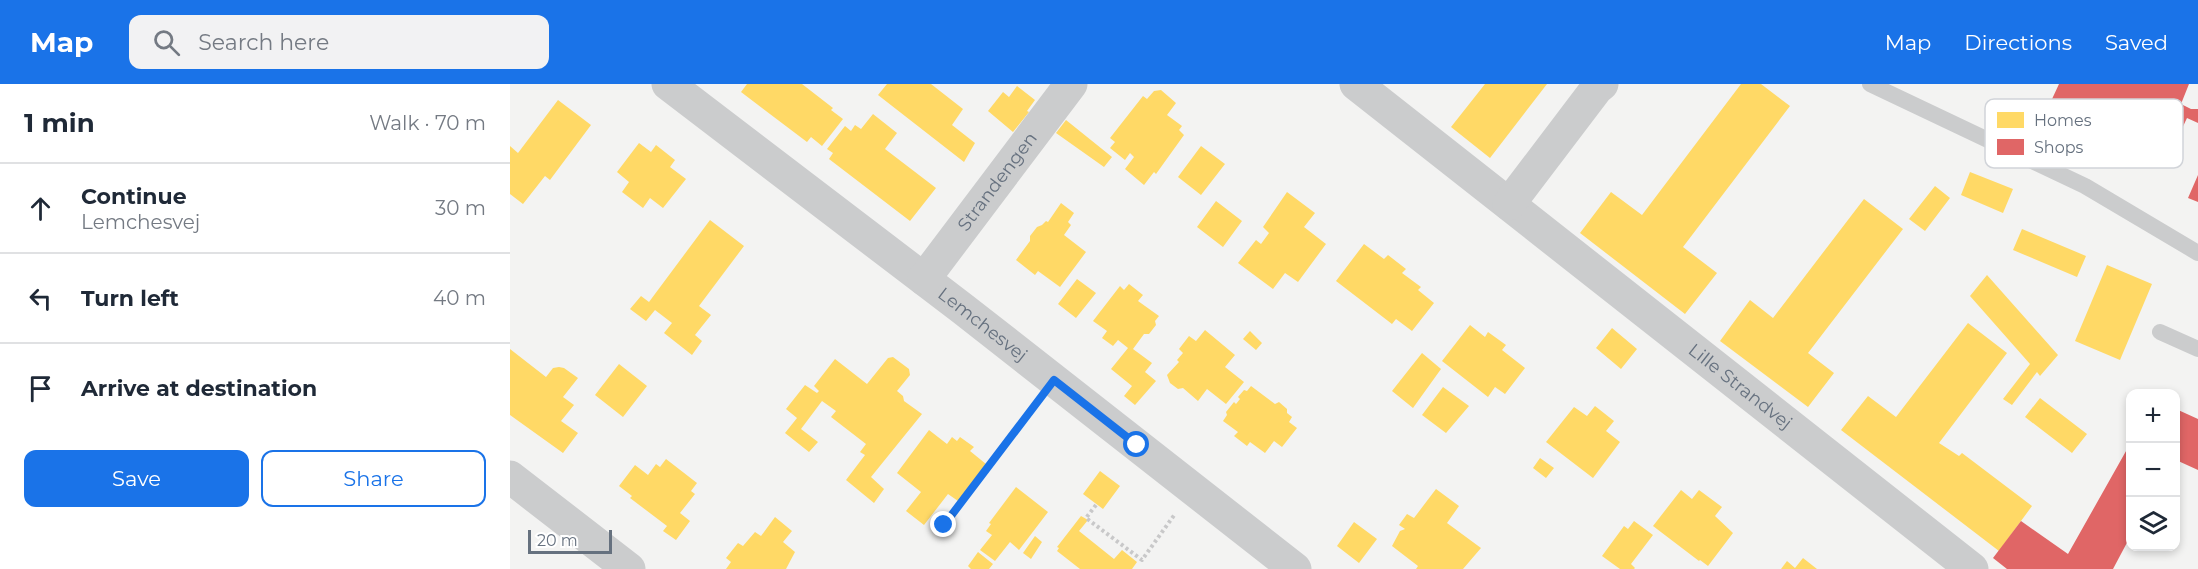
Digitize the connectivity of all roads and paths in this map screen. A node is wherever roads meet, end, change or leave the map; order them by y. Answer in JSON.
{"nodes":[{"id":1,"x":668,"y":84,"type":"edge"},
{"id":2,"x":1071,"y":84,"type":"edge"},
{"id":3,"x":1356,"y":84,"type":"edge"},
{"id":4,"x":1602,"y":84,"type":"edge"},
{"id":5,"x":1870,"y":84,"type":"edge"},
{"id":6,"x":1985,"y":139,"type":"edge"},
{"id":7,"x":2047,"y":168,"type":"edge"},
{"id":8,"x":1509,"y":204,"type":"junction"},
{"id":9,"x":2198,"y":253,"type":"edge"},
{"id":10,"x":924,"y":279,"type":"junction"},
{"id":11,"x":2160,"y":332,"type":"dead end"},
{"id":12,"x":2198,"y":349,"type":"edge"},
{"id":13,"x":1054,"y":380,"type":"junction"},
{"id":14,"x":510,"y":477,"type":"edge"},
{"id":15,"x":1193,"y":489,"type":"junction"},
{"id":16,"x":1096,"y":505,"type":"dead end"},
{"id":17,"x":944,"y":525,"type":"dead end"},
{"id":18,"x":629,"y":569,"type":"edge"},
{"id":19,"x":1295,"y":569,"type":"edge"},
{"id":20,"x":1972,"y":569,"type":"edge"}],
"edges":[{"from":1,"to":10,"type":"street","name":"Lemchesvej"},
{"from":2,"to":10,"type":"street","name":"Strandengen"},
{"from":3,"to":8,"type":"street","name":"Lille Strandvej"},
{"from":4,"to":8,"type":"street"},
{"from":5,"to":6,"type":"lane"},
{"from":7,"to":9,"type":"lane"},
{"from":8,"to":20,"type":"street","name":"Lille Strandvej"},
{"from":10,"to":13,"type":"street","name":"Lemchesvej"},
{"from":11,"to":12,"type":"lane"},
{"from":13,"to":15,"type":"street","name":"Lemchesvej"},
{"from":13,"to":17,"type":"path"},
{"from":14,"to":18,"type":"street"},
{"from":15,"to":16,"type":"path"},
{"from":15,"to":19,"type":"street","name":"Lemchesvej"}]}
